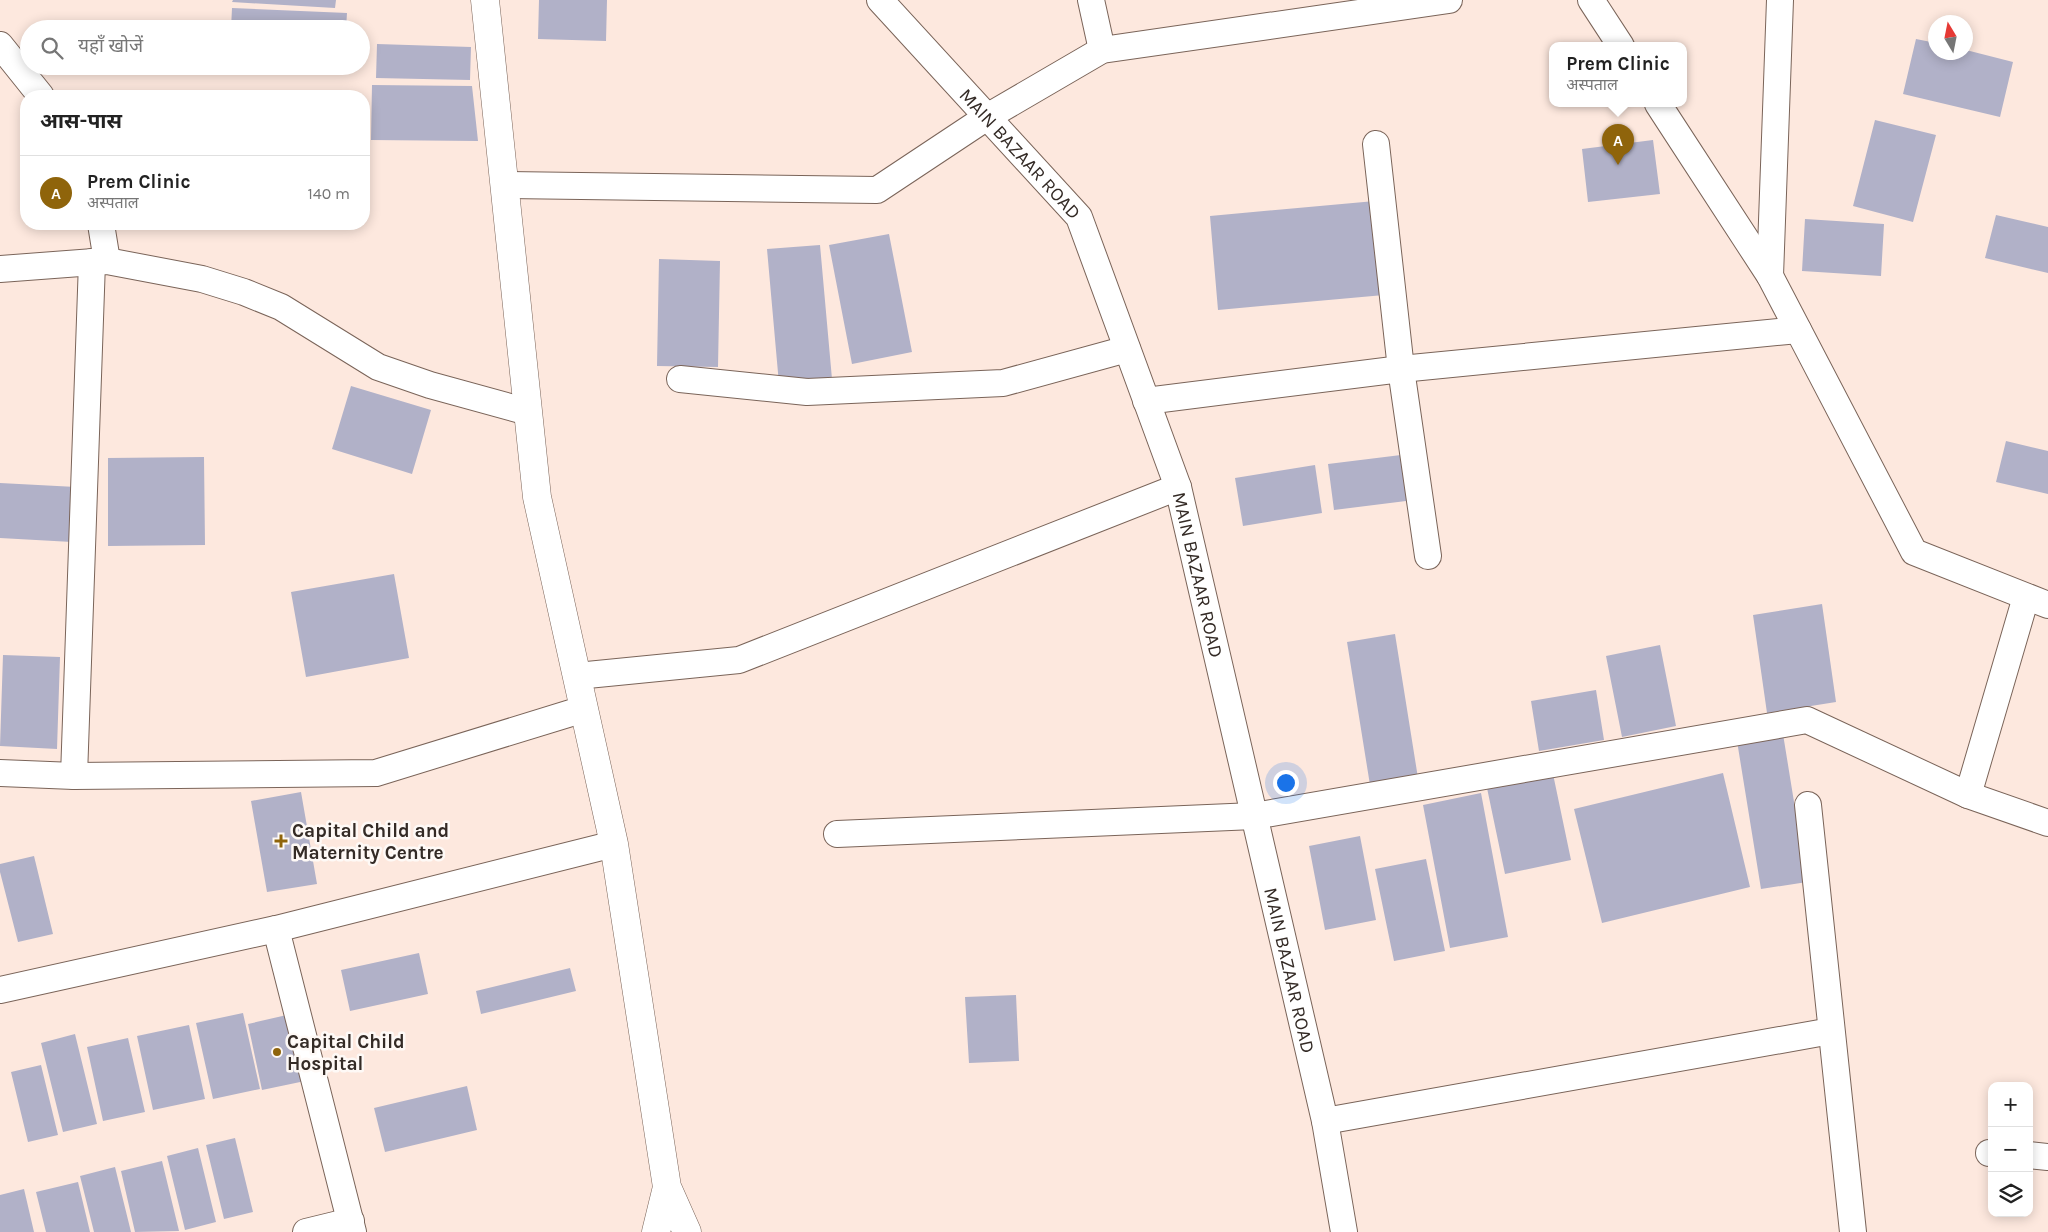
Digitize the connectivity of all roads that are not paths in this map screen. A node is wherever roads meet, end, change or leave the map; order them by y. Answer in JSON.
{"nodes":[{"id":1,"x":485,"y":0,"type":"edge"},
{"id":2,"x":880,"y":0,"type":"edge"},
{"id":3,"x":1091,"y":0,"type":"edge"},
{"id":4,"x":1449,"y":0,"type":"edge"},
{"id":5,"x":1591,"y":0,"type":"edge"},
{"id":6,"x":1780,"y":0,"type":"edge"},
{"id":7,"x":1618,"y":42,"type":"edge"},
{"id":8,"x":0,"y":45,"type":"edge"},
{"id":9,"x":1102,"y":50,"type":"junction"},
{"id":10,"x":20,"y":70,"type":"edge"},
{"id":11,"x":24,"y":75,"type":"edge"},
{"id":12,"x":36,"y":90,"type":"edge"},
{"id":13,"x":1660,"y":107,"type":"edge"},
{"id":14,"x":987,"y":117,"type":"junction"},
{"id":15,"x":1376,"y":144,"type":"dead end"},
{"id":16,"x":506,"y":185,"type":"junction"},
{"id":17,"x":102,"y":230,"type":"edge"},
{"id":18,"x":100,"y":261,"type":"junction"},
{"id":19,"x":0,"y":269,"type":"edge"},
{"id":20,"x":1770,"y":276,"type":"junction"},
{"id":21,"x":1798,"y":330,"type":"junction"},
{"id":22,"x":1128,"y":349,"type":"junction"},
{"id":23,"x":1401,"y":369,"type":"junction"},
{"id":24,"x":680,"y":379,"type":"dead end"},
{"id":25,"x":1146,"y":401,"type":"junction"},
{"id":26,"x":528,"y":412,"type":"junction"},
{"id":27,"x":1178,"y":487,"type":"junction"},
{"id":28,"x":1428,"y":556,"type":"dead end"},
{"id":29,"x":2042,"y":602,"type":"edge"},
{"id":30,"x":577,"y":676,"type":"junction"},
{"id":31,"x":584,"y":709,"type":"junction"},
{"id":32,"x":0,"y":773,"type":"edge"},
{"id":33,"x":74,"y":776,"type":"junction"},
{"id":34,"x":1968,"y":795,"type":"junction"},
{"id":35,"x":1808,"y":805,"type":"dead end"},
{"id":36,"x":1254,"y":816,"type":"junction"},
{"id":37,"x":2048,"y":823,"type":"edge"},
{"id":38,"x":836,"y":834,"type":"dead end"},
{"id":39,"x":614,"y":844,"type":"junction"},
{"id":40,"x":276,"y":929,"type":"junction"},
{"id":41,"x":0,"y":990,"type":"edge"},
{"id":42,"x":1831,"y":1032,"type":"junction"},
{"id":43,"x":1325,"y":1121,"type":"junction"},
{"id":44,"x":2033,"y":1155,"type":"edge"},
{"id":45,"x":2048,"y":1157,"type":"edge"},
{"id":46,"x":667,"y":1187,"type":"junction"},
{"id":47,"x":352,"y":1226,"type":"edge"},
{"id":48,"x":306,"y":1232,"type":"edge"},
{"id":49,"x":656,"y":1232,"type":"edge"},
{"id":50,"x":687,"y":1232,"type":"edge"},
{"id":51,"x":1344,"y":1232,"type":"edge"},
{"id":52,"x":1853,"y":1232,"type":"edge"}],
"edges":[{"from":1,"to":16,"type":"street"},
{"from":2,"to":14,"type":"street","name":"MAIN BAZAAR ROAD"},
{"from":3,"to":9,"type":"street"},
{"from":4,"to":9,"type":"street"},
{"from":5,"to":7,"type":"street"},
{"from":6,"to":20,"type":"street"},
{"from":8,"to":10,"type":"street"},
{"from":9,"to":14,"type":"street"},
{"from":11,"to":12,"type":"street"},
{"from":13,"to":20,"type":"street"},
{"from":14,"to":16,"type":"street"},
{"from":14,"to":22,"type":"street","name":"MAIN BAZAAR ROAD"},
{"from":15,"to":23,"type":"street"},
{"from":16,"to":26,"type":"street"},
{"from":17,"to":18,"type":"street"},
{"from":18,"to":19,"type":"street"},
{"from":18,"to":26,"type":"street"},
{"from":18,"to":33,"type":"street"},
{"from":20,"to":21,"type":"street"},
{"from":21,"to":23,"type":"street"},
{"from":21,"to":29,"type":"street"},
{"from":22,"to":24,"type":"street"},
{"from":22,"to":25,"type":"street","name":"MAIN BAZAAR ROAD"},
{"from":23,"to":25,"type":"street"},
{"from":23,"to":28,"type":"street"},
{"from":25,"to":27,"type":"street","name":"MAIN BAZAAR ROAD"},
{"from":26,"to":30,"type":"street"},
{"from":27,"to":30,"type":"street"},
{"from":27,"to":36,"type":"street","name":"MAIN BAZAAR ROAD"},
{"from":29,"to":34,"type":"street"},
{"from":30,"to":31,"type":"street"},
{"from":31,"to":33,"type":"street"},
{"from":31,"to":39,"type":"street"},
{"from":32,"to":33,"type":"street"},
{"from":34,"to":36,"type":"street"},
{"from":34,"to":37,"type":"street"},
{"from":35,"to":42,"type":"street"},
{"from":36,"to":38,"type":"street"},
{"from":36,"to":43,"type":"street","name":"MAIN BAZAAR ROAD"},
{"from":39,"to":40,"type":"street"},
{"from":39,"to":46,"type":"street"},
{"from":40,"to":41,"type":"street"},
{"from":40,"to":47,"type":"street"},
{"from":42,"to":43,"type":"street"},
{"from":42,"to":52,"type":"street"},
{"from":43,"to":51,"type":"street","name":"MAIN BAZAAR ROAD"},
{"from":44,"to":45,"type":"street"},
{"from":46,"to":49,"type":"street"},
{"from":46,"to":50,"type":"street"},
{"from":47,"to":48,"type":"street"}]}
